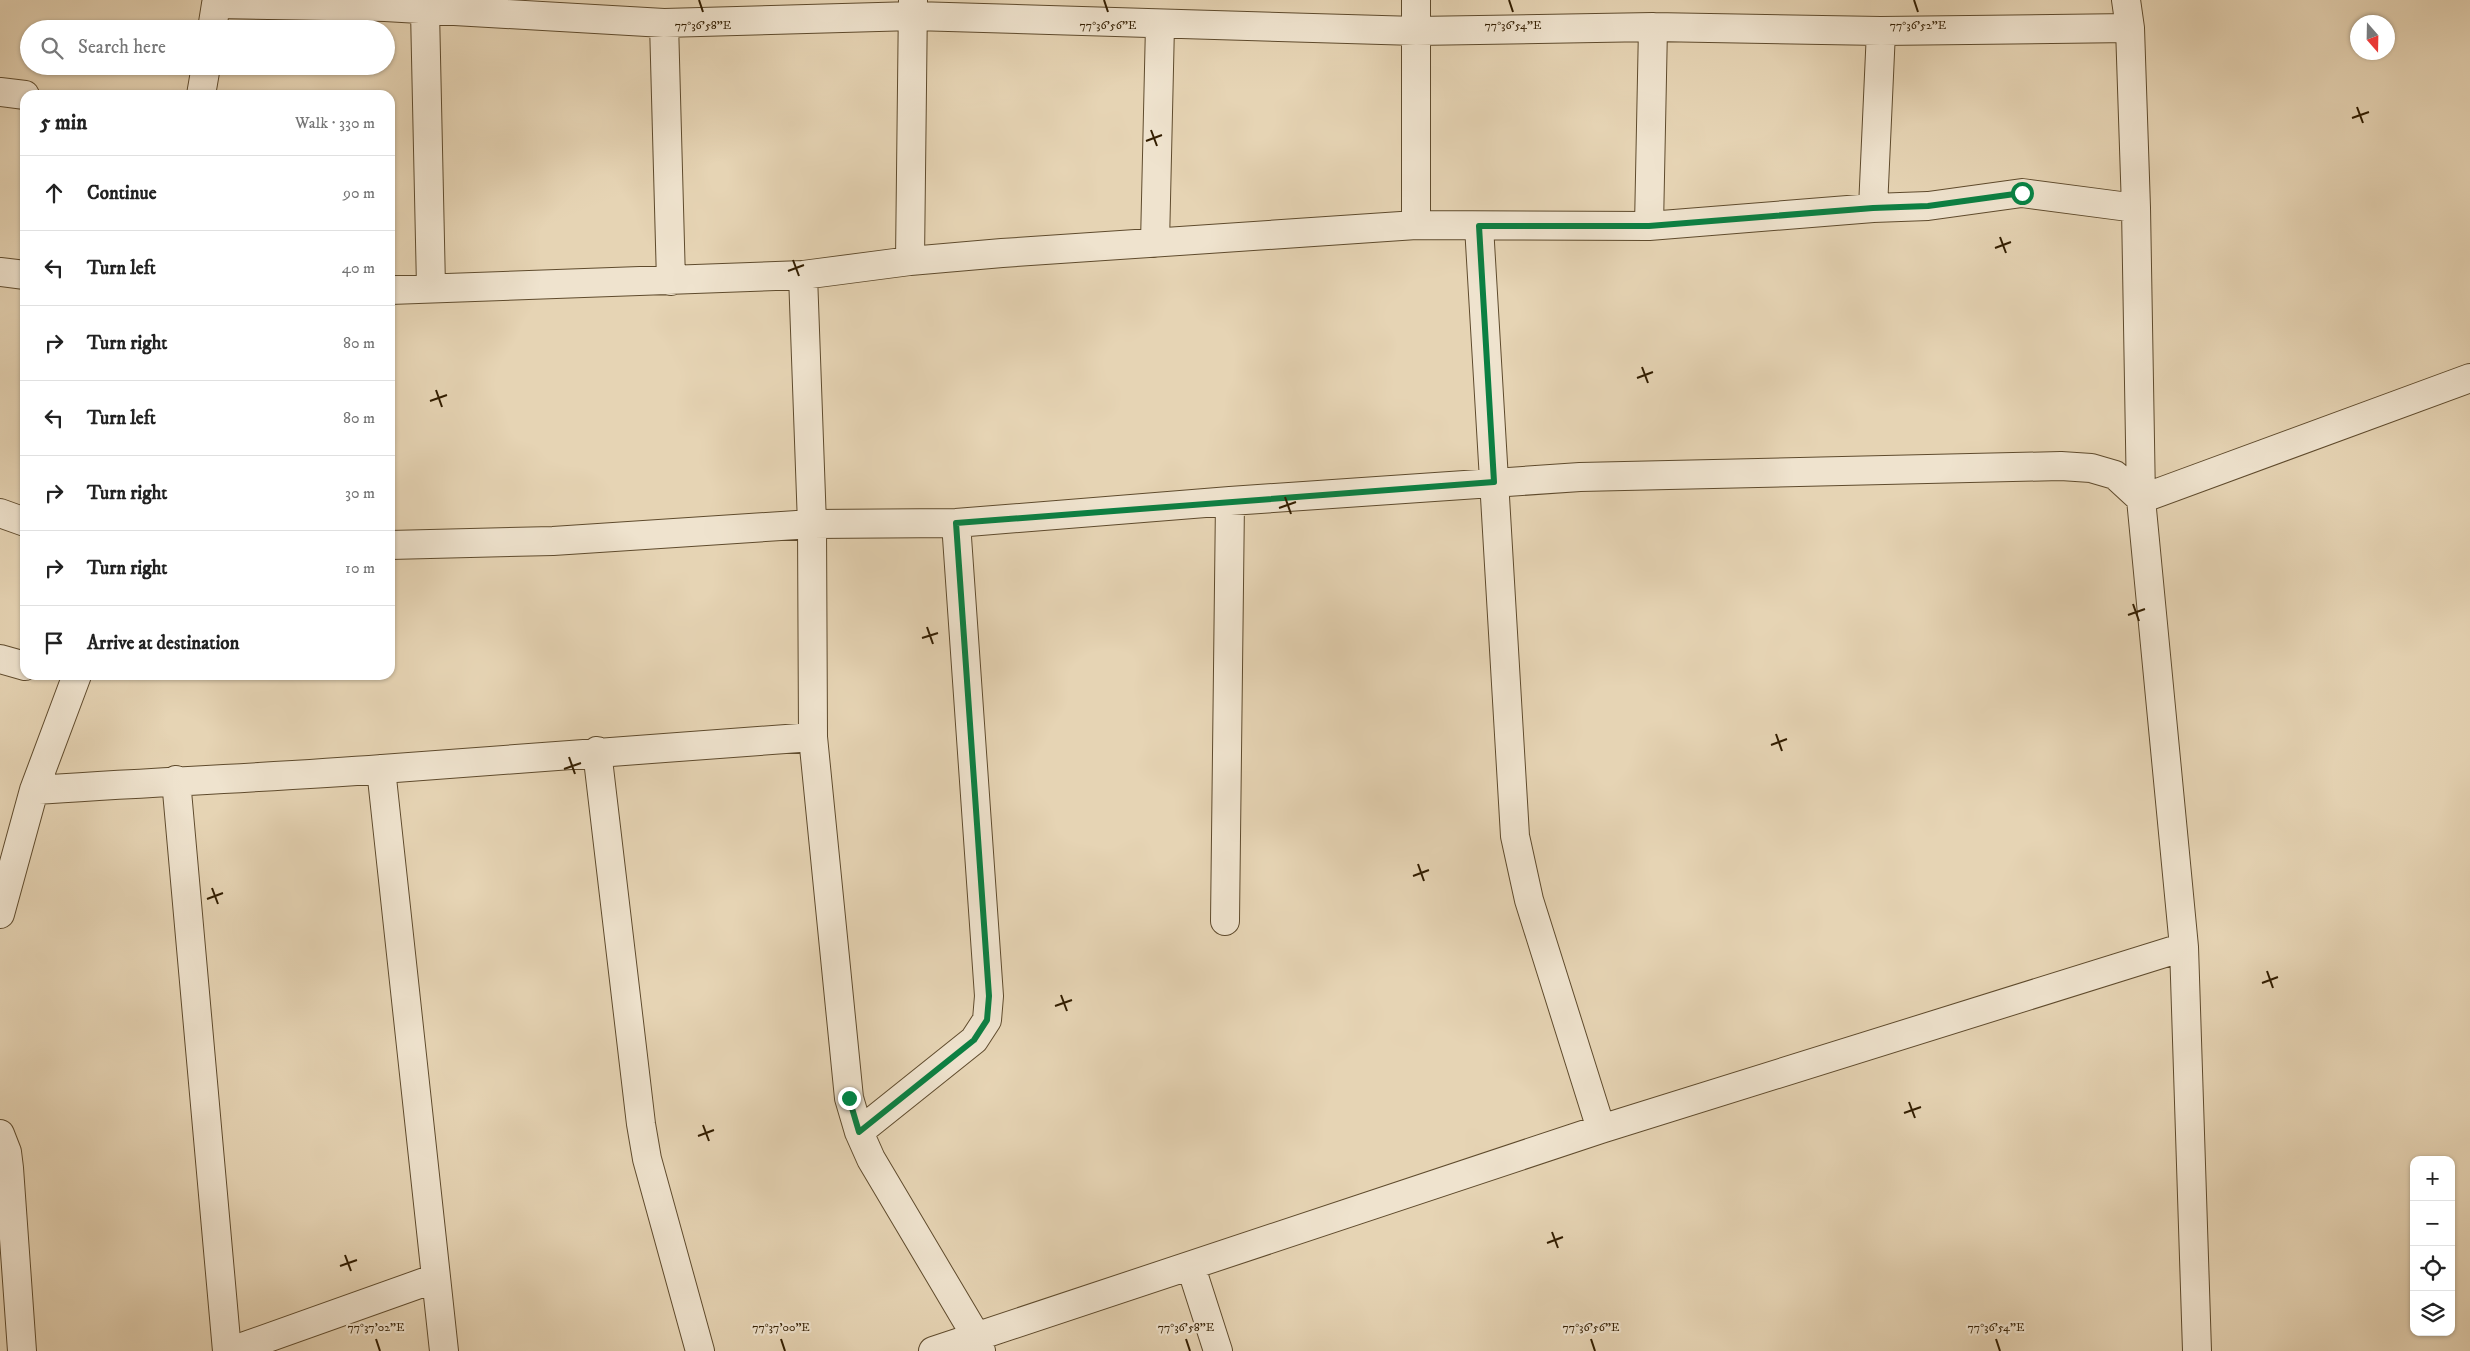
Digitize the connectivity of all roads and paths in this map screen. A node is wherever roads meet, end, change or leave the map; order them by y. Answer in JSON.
{"nodes":[{"id":1,"x":1416,"y":0,"type":"edge"},
{"id":2,"x":2126,"y":0,"type":"edge"},
{"id":3,"x":385,"y":4,"type":"edge"},
{"id":4,"x":913,"y":8,"type":"edge"},
{"id":5,"x":215,"y":11,"type":"edge"},
{"id":6,"x":425,"y":11,"type":"junction"},
{"id":7,"x":664,"y":23,"type":"junction"},
{"id":8,"x":1160,"y":25,"type":"junction"},
{"id":9,"x":1653,"y":27,"type":"junction"},
{"id":10,"x":2130,"y":28,"type":"junction"},
{"id":11,"x":1416,"y":31,"type":"junction"},
{"id":12,"x":1881,"y":31,"type":"junction"},
{"id":13,"x":204,"y":75,"type":"edge"},
{"id":14,"x":202,"y":90,"type":"edge"},
{"id":15,"x":0,"y":92,"type":"edge"},
{"id":16,"x":20,"y":94,"type":"edge"},
{"id":17,"x":1873,"y":208,"type":"junction"},
{"id":18,"x":2136,"y":208,"type":"junction"},
{"id":19,"x":1416,"y":225,"type":"junction"},
{"id":20,"x":1479,"y":226,"type":"junction"},
{"id":21,"x":1649,"y":226,"type":"junction"},
{"id":22,"x":1155,"y":243,"type":"junction"},
{"id":23,"x":910,"y":261,"type":"junction"},
{"id":24,"x":0,"y":272,"type":"edge"},
{"id":25,"x":20,"y":274,"type":"edge"},
{"id":26,"x":803,"y":275,"type":"junction"},
{"id":27,"x":671,"y":280,"type":"junction"},
{"id":28,"x":431,"y":287,"type":"junction"},
{"id":29,"x":395,"y":290,"type":"edge"},
{"id":30,"x":2470,"y":378,"type":"edge"},
{"id":31,"x":1494,"y":482,"type":"junction"},
{"id":32,"x":2141,"y":499,"type":"junction"},
{"id":33,"x":1230,"y":501,"type":"junction"},
{"id":34,"x":0,"y":513,"type":"edge"},
{"id":35,"x":20,"y":520,"type":"edge"},
{"id":36,"x":956,"y":523,"type":"junction"},
{"id":37,"x":812,"y":524,"type":"junction"},
{"id":38,"x":395,"y":545,"type":"edge"},
{"id":39,"x":0,"y":659,"type":"edge"},
{"id":40,"x":20,"y":665,"type":"edge"},
{"id":41,"x":69,"y":680,"type":"edge"},
{"id":42,"x":813,"y":737,"type":"junction"},
{"id":43,"x":598,"y":751,"type":"junction"},
{"id":44,"x":381,"y":769,"type":"junction"},
{"id":45,"x":176,"y":780,"type":"junction"},
{"id":46,"x":34,"y":790,"type":"junction"},
{"id":47,"x":10,"y":841,"type":"edge"},
{"id":48,"x":0,"y":914,"type":"edge"},
{"id":49,"x":1225,"y":921,"type":"dead end"},
{"id":50,"x":2184,"y":947,"type":"junction"},
{"id":51,"x":1601,"y":1129,"type":"junction"},
{"id":52,"x":859,"y":1132,"type":"junction"},
{"id":53,"x":0,"y":1134,"type":"edge"},
{"id":54,"x":1191,"y":1267,"type":"junction"},
{"id":55,"x":436,"y":1278,"type":"junction"},
{"id":56,"x":979,"y":1343,"type":"edge"},
{"id":57,"x":22,"y":1351,"type":"edge"},
{"id":58,"x":226,"y":1351,"type":"edge"},
{"id":59,"x":231,"y":1351,"type":"edge"},
{"id":60,"x":444,"y":1351,"type":"edge"},
{"id":61,"x":700,"y":1351,"type":"edge"},
{"id":62,"x":933,"y":1351,"type":"edge"},
{"id":63,"x":1218,"y":1351,"type":"edge"},
{"id":64,"x":2197,"y":1351,"type":"edge"}],
"edges":[{"from":1,"to":11,"type":"street"},
{"from":2,"to":10,"type":"street"},
{"from":3,"to":5,"type":"street"},
{"from":3,"to":6,"type":"street"},
{"from":4,"to":7,"type":"street"},
{"from":4,"to":8,"type":"street"},
{"from":4,"to":23,"type":"street"},
{"from":6,"to":7,"type":"street"},
{"from":6,"to":28,"type":"street"},
{"from":7,"to":27,"type":"street"},
{"from":8,"to":11,"type":"street"},
{"from":8,"to":22,"type":"street"},
{"from":9,"to":11,"type":"street"},
{"from":9,"to":12,"type":"street"},
{"from":9,"to":21,"type":"street"},
{"from":10,"to":12,"type":"street"},
{"from":10,"to":18,"type":"street"},
{"from":11,"to":19,"type":"street"},
{"from":12,"to":17,"type":"street"},
{"from":13,"to":14,"type":"street"},
{"from":15,"to":16,"type":"street"},
{"from":17,"to":18,"type":"street"},
{"from":17,"to":21,"type":"street"},
{"from":18,"to":32,"type":"street"},
{"from":19,"to":20,"type":"street"},
{"from":19,"to":22,"type":"street"},
{"from":20,"to":21,"type":"street"},
{"from":20,"to":31,"type":"street"},
{"from":22,"to":23,"type":"street"},
{"from":23,"to":26,"type":"street"},
{"from":24,"to":25,"type":"street"},
{"from":26,"to":27,"type":"street"},
{"from":26,"to":37,"type":"street"},
{"from":27,"to":28,"type":"street"},
{"from":28,"to":29,"type":"street"},
{"from":30,"to":32,"type":"street"},
{"from":31,"to":32,"type":"street"},
{"from":31,"to":33,"type":"street"},
{"from":31,"to":51,"type":"street"},
{"from":32,"to":50,"type":"street"},
{"from":33,"to":36,"type":"street"},
{"from":33,"to":49,"type":"street"},
{"from":34,"to":35,"type":"street"},
{"from":36,"to":37,"type":"street"},
{"from":36,"to":52,"type":"street"},
{"from":37,"to":38,"type":"street"},
{"from":37,"to":42,"type":"street"},
{"from":39,"to":40,"type":"street"},
{"from":41,"to":46,"type":"street"},
{"from":42,"to":43,"type":"street"},
{"from":42,"to":52,"type":"street"},
{"from":43,"to":44,"type":"street"},
{"from":43,"to":61,"type":"street"},
{"from":44,"to":45,"type":"street"},
{"from":44,"to":55,"type":"street"},
{"from":45,"to":46,"type":"street"},
{"from":45,"to":58,"type":"street"},
{"from":46,"to":47,"type":"street"},
{"from":47,"to":48,"type":"street"},
{"from":50,"to":51,"type":"street"},
{"from":50,"to":64,"type":"street"},
{"from":51,"to":54,"type":"street"},
{"from":52,"to":56,"type":"street"},
{"from":53,"to":57,"type":"street"},
{"from":54,"to":56,"type":"street"},
{"from":54,"to":63,"type":"street"},
{"from":55,"to":59,"type":"street"},
{"from":55,"to":60,"type":"street"},
{"from":56,"to":62,"type":"street"}]}
